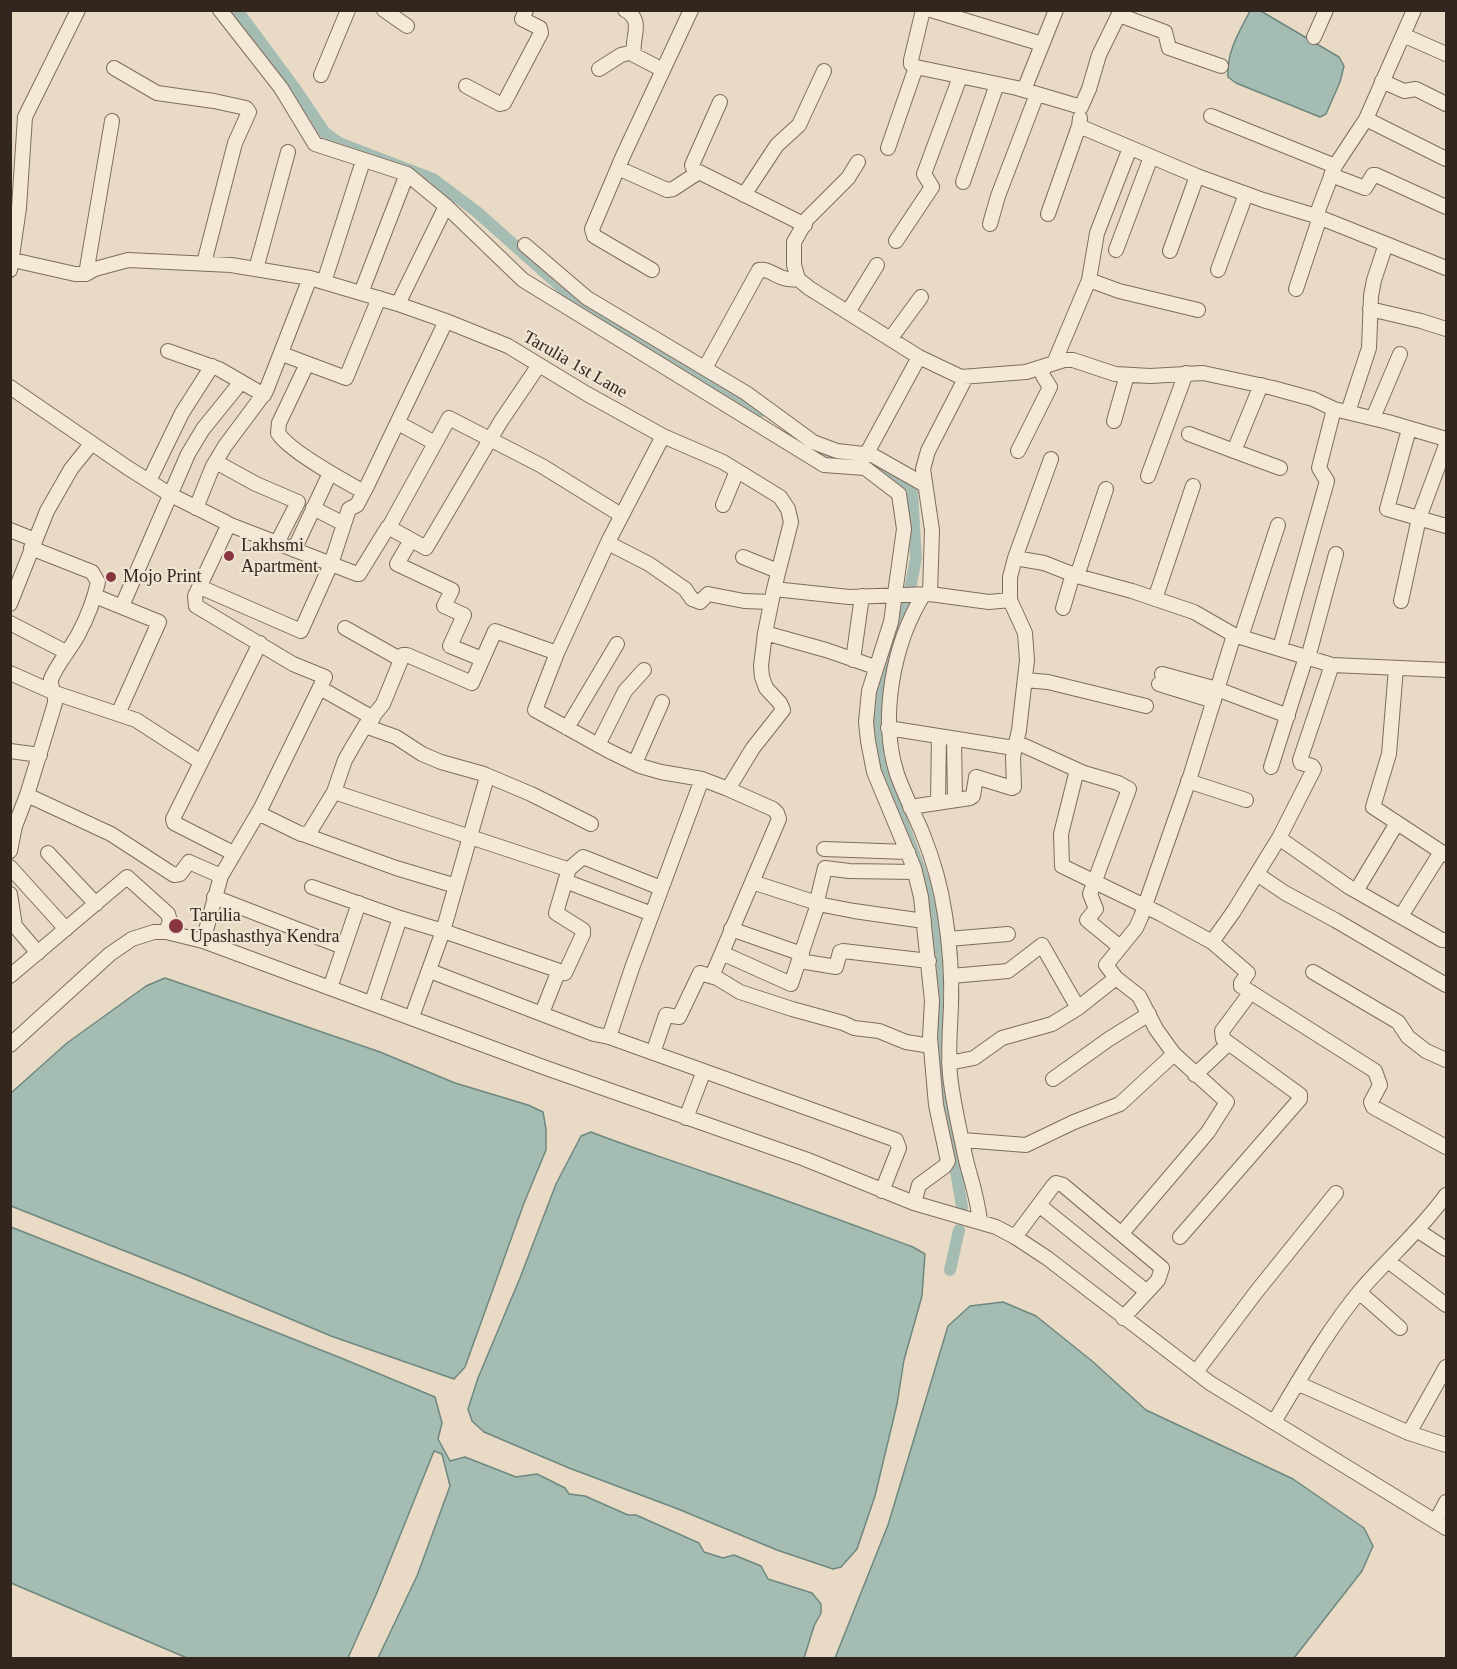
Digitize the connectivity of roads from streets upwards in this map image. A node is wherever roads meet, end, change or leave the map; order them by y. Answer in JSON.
{"nodes":[{"id":1,"x":78,"y":10,"type":"edge"},
{"id":2,"x":220,"y":10,"type":"edge"},
{"id":3,"x":348,"y":10,"type":"edge"},
{"id":4,"x":384,"y":10,"type":"edge"},
{"id":5,"x":526,"y":10,"type":"edge"},
{"id":6,"x":625,"y":10,"type":"edge"},
{"id":7,"x":691,"y":10,"type":"edge"},
{"id":8,"x":923,"y":10,"type":"edge"},
{"id":9,"x":931,"y":10,"type":"edge"},
{"id":10,"x":1056,"y":10,"type":"edge"},
{"id":11,"x":1326,"y":10,"type":"edge"},
{"id":12,"x":1414,"y":10,"type":"edge"},
{"id":13,"x":1120,"y":13,"type":"edge"},
{"id":14,"x":407,"y":26,"type":"dead end"},
{"id":15,"x":1403,"y":35,"type":"junction"},
{"id":16,"x":1314,"y":38,"type":"dead end"},
{"id":17,"x":1042,"y":44,"type":"junction"},
{"id":18,"x":633,"y":52,"type":"junction"},
{"id":19,"x":1446,"y":54,"type":"edge"},
{"id":20,"x":1221,"y":66,"type":"dead end"},
{"id":21,"x":916,"y":67,"type":"junction"},
{"id":22,"x":114,"y":68,"type":"dead end"},
{"id":23,"x":599,"y":69,"type":"dead end"},
{"id":24,"x":663,"y":70,"type":"junction"},
{"id":25,"x":824,"y":71,"type":"dead end"},
{"id":26,"x":321,"y":75,"type":"dead end"},
{"id":27,"x":960,"y":77,"type":"junction"},
{"id":28,"x":1382,"y":81,"type":"junction"},
{"id":29,"x":997,"y":84,"type":"junction"},
{"id":30,"x":466,"y":86,"type":"dead end"},
{"id":31,"x":1031,"y":92,"type":"junction"},
{"id":32,"x":720,"y":102,"type":"dead end"},
{"id":33,"x":1446,"y":104,"type":"edge"},
{"id":34,"x":1081,"y":107,"type":"junction"},
{"id":35,"x":1211,"y":116,"type":"dead end"},
{"id":36,"x":1366,"y":119,"type":"junction"},
{"id":37,"x":112,"y":121,"type":"dead end"},
{"id":38,"x":1079,"y":126,"type":"junction"},
{"id":39,"x":888,"y":148,"type":"dead end"},
{"id":40,"x":1130,"y":148,"type":"junction"},
{"id":41,"x":288,"y":152,"type":"dead end"},
{"id":42,"x":1150,"y":157,"type":"junction"},
{"id":43,"x":1446,"y":159,"type":"edge"},
{"id":44,"x":363,"y":161,"type":"junction"},
{"id":45,"x":858,"y":162,"type":"dead end"},
{"id":46,"x":618,"y":168,"type":"junction"},
{"id":47,"x":1333,"y":170,"type":"junction"},
{"id":48,"x":695,"y":173,"type":"junction"},
{"id":49,"x":407,"y":174,"type":"junction"},
{"id":50,"x":1197,"y":176,"type":"junction"},
{"id":51,"x":963,"y":182,"type":"dead end"},
{"id":52,"x":16,"y":183,"type":"edge"},
{"id":53,"x":1246,"y":194,"type":"junction"},
{"id":54,"x":744,"y":195,"type":"junction"},
{"id":55,"x":446,"y":206,"type":"junction"},
{"id":56,"x":1446,"y":207,"type":"edge"},
{"id":57,"x":1048,"y":214,"type":"dead end"},
{"id":58,"x":1318,"y":216,"type":"junction"},
{"id":59,"x":990,"y":224,"type":"dead end"},
{"id":60,"x":805,"y":225,"type":"junction"},
{"id":61,"x":13,"y":237,"type":"edge"},
{"id":62,"x":896,"y":241,"type":"dead end"},
{"id":63,"x":1386,"y":244,"type":"junction"},
{"id":64,"x":525,"y":245,"type":"dead end"},
{"id":65,"x":1116,"y":250,"type":"dead end"},
{"id":66,"x":1170,"y":251,"type":"dead end"},
{"id":67,"x":204,"y":263,"type":"junction"},
{"id":68,"x":12,"y":265,"type":"edge"},
{"id":69,"x":877,"y":265,"type":"dead end"},
{"id":70,"x":1446,"y":268,"type":"edge"},
{"id":71,"x":256,"y":269,"type":"junction"},
{"id":72,"x":652,"y":270,"type":"dead end"},
{"id":73,"x":1218,"y":270,"type":"dead end"},
{"id":74,"x":86,"y":274,"type":"junction"},
{"id":75,"x":798,"y":279,"type":"junction"},
{"id":76,"x":317,"y":280,"type":"junction"},
{"id":77,"x":1089,"y":280,"type":"junction"},
{"id":78,"x":1296,"y":289,"type":"dead end"},
{"id":79,"x":361,"y":293,"type":"junction"},
{"id":80,"x":921,"y":297,"type":"dead end"},
{"id":81,"x":379,"y":298,"type":"junction"},
{"id":82,"x":398,"y":304,"type":"junction"},
{"id":83,"x":1370,"y":309,"type":"junction"},
{"id":84,"x":1198,"y":310,"type":"dead end"},
{"id":85,"x":848,"y":312,"type":"junction"},
{"id":86,"x":446,"y":321,"type":"junction"},
{"id":87,"x":1446,"y":329,"type":"edge"},
{"id":88,"x":891,"y":338,"type":"junction"},
{"id":89,"x":168,"y":351,"type":"dead end"},
{"id":90,"x":282,"y":354,"type":"junction"},
{"id":91,"x":1401,"y":354,"type":"dead end"},
{"id":92,"x":920,"y":357,"type":"junction"},
{"id":93,"x":307,"y":364,"type":"junction"},
{"id":94,"x":539,"y":365,"type":"junction"},
{"id":95,"x":1048,"y":365,"type":"junction"},
{"id":96,"x":212,"y":366,"type":"junction"},
{"id":97,"x":705,"y":368,"type":"junction"},
{"id":98,"x":1186,"y":373,"type":"junction"},
{"id":99,"x":1127,"y":375,"type":"junction"},
{"id":100,"x":966,"y":377,"type":"junction"},
{"id":101,"x":271,"y":381,"type":"junction"},
{"id":102,"x":241,"y":382,"type":"junction"},
{"id":103,"x":1261,"y":385,"type":"junction"},
{"id":104,"x":10,"y":387,"type":"edge"},
{"id":105,"x":294,"y":391,"type":"junction"},
{"id":106,"x":264,"y":395,"type":"junction"},
{"id":107,"x":1341,"y":411,"type":"junction"},
{"id":108,"x":1374,"y":418,"type":"junction"},
{"id":109,"x":1114,"y":421,"type":"dead end"},
{"id":110,"x":398,"y":423,"type":"junction"},
{"id":111,"x":1409,"y":429,"type":"junction"},
{"id":112,"x":1189,"y":434,"type":"dead end"},
{"id":113,"x":663,"y":436,"type":"junction"},
{"id":114,"x":1446,"y":439,"type":"edge"},
{"id":115,"x":490,"y":440,"type":"junction"},
{"id":116,"x":435,"y":443,"type":"junction"},
{"id":117,"x":91,"y":444,"type":"junction"},
{"id":118,"x":1446,"y":445,"type":"edge"},
{"id":119,"x":1018,"y":451,"type":"dead end"},
{"id":120,"x":1234,"y":451,"type":"junction"},
{"id":121,"x":867,"y":453,"type":"junction"},
{"id":122,"x":1051,"y":459,"type":"dead end"},
{"id":123,"x":216,"y":462,"type":"junction"},
{"id":124,"x":1280,"y":468,"type":"dead end"},
{"id":125,"x":737,"y":471,"type":"junction"},
{"id":126,"x":330,"y":472,"type":"junction"},
{"id":127,"x":1148,"y":476,"type":"dead end"},
{"id":128,"x":149,"y":481,"type":"junction"},
{"id":129,"x":925,"y":485,"type":"junction"},
{"id":130,"x":1193,"y":486,"type":"dead end"},
{"id":131,"x":1106,"y":489,"type":"dead end"},
{"id":132,"x":364,"y":492,"type":"junction"},
{"id":133,"x":171,"y":495,"type":"junction"},
{"id":134,"x":723,"y":505,"type":"dead end"},
{"id":135,"x":196,"y":508,"type":"junction"},
{"id":136,"x":313,"y":508,"type":"junction"},
{"id":137,"x":621,"y":515,"type":"junction"},
{"id":138,"x":1419,"y":518,"type":"junction"},
{"id":139,"x":228,"y":524,"type":"junction"},
{"id":140,"x":344,"y":524,"type":"junction"},
{"id":141,"x":1278,"y":525,"type":"dead end"},
{"id":142,"x":1446,"y":526,"type":"edge"},
{"id":143,"x":389,"y":527,"type":"junction"},
{"id":144,"x":10,"y":530,"type":"edge"},
{"id":145,"x":411,"y":540,"type":"junction"},
{"id":146,"x":277,"y":543,"type":"junction"},
{"id":147,"x":608,"y":543,"type":"junction"},
{"id":148,"x":33,"y":544,"type":"junction"},
{"id":149,"x":294,"y":550,"type":"junction"},
{"id":150,"x":1336,"y":554,"type":"dead end"},
{"id":151,"x":743,"y":558,"type":"dead end"},
{"id":152,"x":1015,"y":558,"type":"junction"},
{"id":153,"x":331,"y":564,"type":"junction"},
{"id":154,"x":778,"y":571,"type":"junction"},
{"id":155,"x":1075,"y":575,"type":"junction"},
{"id":156,"x":200,"y":587,"type":"junction"},
{"id":157,"x":925,"y":594,"type":"junction"},
{"id":158,"x":772,"y":595,"type":"junction"},
{"id":159,"x":95,"y":596,"type":"junction"},
{"id":160,"x":862,"y":596,"type":"junction"},
{"id":161,"x":898,"y":596,"type":"junction"},
{"id":162,"x":1155,"y":599,"type":"junction"},
{"id":163,"x":1010,"y":600,"type":"junction"},
{"id":164,"x":1401,"y":601,"type":"dead end"},
{"id":165,"x":10,"y":604,"type":"edge"},
{"id":166,"x":122,"y":606,"type":"junction"},
{"id":167,"x":1064,"y":608,"type":"dead end"},
{"id":168,"x":10,"y":623,"type":"edge"},
{"id":169,"x":345,"y":628,"type":"dead end"},
{"id":170,"x":765,"y":633,"type":"junction"},
{"id":171,"x":1238,"y":636,"type":"junction"},
{"id":172,"x":260,"y":643,"type":"junction"},
{"id":173,"x":616,"y":644,"type":"dead end"},
{"id":174,"x":1280,"y":648,"type":"junction"},
{"id":175,"x":66,"y":652,"type":"junction"},
{"id":176,"x":557,"y":653,"type":"junction"},
{"id":177,"x":1307,"y":657,"type":"junction"},
{"id":178,"x":400,"y":659,"type":"junction"},
{"id":179,"x":482,"y":659,"type":"junction"},
{"id":180,"x":853,"y":660,"type":"junction"},
{"id":181,"x":1332,"y":665,"type":"junction"},
{"id":182,"x":875,"y":667,"type":"junction"},
{"id":183,"x":1396,"y":668,"type":"junction"},
{"id":184,"x":644,"y":670,"type":"dead end"},
{"id":185,"x":1446,"y":670,"type":"edge"},
{"id":186,"x":10,"y":674,"type":"edge"},
{"id":187,"x":1161,"y":679,"type":"dead end"},
{"id":188,"x":1025,"y":680,"type":"junction"},
{"id":189,"x":320,"y":688,"type":"junction"},
{"id":190,"x":55,"y":693,"type":"junction"},
{"id":191,"x":1216,"y":695,"type":"junction"},
{"id":192,"x":662,"y":702,"type":"dead end"},
{"id":193,"x":1146,"y":706,"type":"dead end"},
{"id":194,"x":118,"y":714,"type":"junction"},
{"id":195,"x":1288,"y":716,"type":"junction"},
{"id":196,"x":369,"y":722,"type":"junction"},
{"id":197,"x":567,"y":728,"type":"junction"},
{"id":198,"x":888,"y":728,"type":"junction"},
{"id":199,"x":939,"y":736,"type":"junction"},
{"id":200,"x":954,"y":739,"type":"junction"},
{"id":201,"x":598,"y":745,"type":"junction"},
{"id":202,"x":1015,"y":745,"type":"junction"},
{"id":203,"x":10,"y":751,"type":"edge"},
{"id":204,"x":40,"y":755,"type":"junction"},
{"id":205,"x":201,"y":762,"type":"junction"},
{"id":206,"x":634,"y":763,"type":"junction"},
{"id":207,"x":1271,"y":767,"type":"dead end"},
{"id":208,"x":1077,"y":770,"type":"junction"},
{"id":209,"x":486,"y":775,"type":"junction"},
{"id":210,"x":702,"y":779,"type":"junction"},
{"id":211,"x":1188,"y":781,"type":"junction"},
{"id":212,"x":728,"y":789,"type":"junction"},
{"id":213,"x":334,"y":792,"type":"junction"},
{"id":214,"x":27,"y":795,"type":"junction"},
{"id":215,"x":955,"y":800,"type":"junction"},
{"id":216,"x":1246,"y":800,"type":"dead end"},
{"id":217,"x":938,"y":803,"type":"junction"},
{"id":218,"x":910,"y":807,"type":"junction"},
{"id":219,"x":258,"y":813,"type":"junction"},
{"id":220,"x":1397,"y":823,"type":"junction"},
{"id":221,"x":591,"y":824,"type":"dead end"},
{"id":222,"x":305,"y":835,"type":"junction"},
{"id":223,"x":471,"y":837,"type":"junction"},
{"id":224,"x":1279,"y":838,"type":"junction"},
{"id":225,"x":824,"y":849,"type":"dead end"},
{"id":226,"x":10,"y":850,"type":"edge"},
{"id":227,"x":908,"y":852,"type":"junction"},
{"id":228,"x":48,"y":853,"type":"dead end"},
{"id":229,"x":233,"y":853,"type":"junction"},
{"id":230,"x":1444,"y":854,"type":"edge"},
{"id":231,"x":10,"y":867,"type":"edge"},
{"id":232,"x":915,"y":872,"type":"junction"},
{"id":233,"x":1257,"y":874,"type":"junction"},
{"id":234,"x":567,"y":875,"type":"junction"},
{"id":235,"x":221,"y":876,"type":"junction"},
{"id":236,"x":1095,"y":881,"type":"junction"},
{"id":237,"x":752,"y":882,"type":"junction"},
{"id":238,"x":456,"y":886,"type":"junction"},
{"id":239,"x":312,"y":887,"type":"dead end"},
{"id":240,"x":662,"y":888,"type":"junction"},
{"id":241,"x":1356,"y":891,"type":"junction"},
{"id":242,"x":10,"y":894,"type":"edge"},
{"id":243,"x":214,"y":897,"type":"junction"},
{"id":244,"x":359,"y":903,"type":"junction"},
{"id":245,"x":96,"y":904,"type":"junction"},
{"id":246,"x":816,"y":904,"type":"junction"},
{"id":247,"x":11,"y":907,"type":"edge"},
{"id":248,"x":1145,"y":907,"type":"junction"},
{"id":249,"x":652,"y":914,"type":"junction"},
{"id":250,"x":1401,"y":916,"type":"junction"},
{"id":251,"x":400,"y":918,"type":"junction"},
{"id":252,"x":924,"y":921,"type":"junction"},
{"id":253,"x":66,"y":929,"type":"junction"},
{"id":254,"x":731,"y":929,"type":"junction"},
{"id":255,"x":443,"y":931,"type":"junction"},
{"id":256,"x":166,"y":932,"type":"junction"},
{"id":257,"x":1008,"y":934,"type":"dead end"},
{"id":258,"x":948,"y":939,"type":"junction"},
{"id":259,"x":203,"y":940,"type":"junction"},
{"id":260,"x":1446,"y":940,"type":"edge"},
{"id":261,"x":1212,"y":942,"type":"junction"},
{"id":262,"x":344,"y":947,"type":"junction"},
{"id":263,"x":1120,"y":947,"type":"junction"},
{"id":264,"x":38,"y":953,"type":"junction"},
{"id":265,"x":722,"y":953,"type":"junction"},
{"id":266,"x":801,"y":958,"type":"junction"},
{"id":267,"x":928,"y":961,"type":"junction"},
{"id":268,"x":430,"y":971,"type":"junction"},
{"id":269,"x":1313,"y":972,"type":"dead end"},
{"id":270,"x":557,"y":974,"type":"junction"},
{"id":271,"x":10,"y":976,"type":"edge"},
{"id":272,"x":712,"y":976,"type":"junction"},
{"id":273,"x":951,"y":976,"type":"junction"},
{"id":274,"x":1116,"y":978,"type":"junction"},
{"id":275,"x":1446,"y":985,"type":"edge"},
{"id":276,"x":330,"y":988,"type":"junction"},
{"id":277,"x":1251,"y":992,"type":"junction"},
{"id":278,"x":372,"y":1002,"type":"junction"},
{"id":279,"x":1077,"y":1008,"type":"junction"},
{"id":280,"x":542,"y":1013,"type":"junction"},
{"id":281,"x":1149,"y":1014,"type":"junction"},
{"id":282,"x":412,"y":1017,"type":"junction"},
{"id":283,"x":609,"y":1037,"type":"junction"},
{"id":284,"x":1228,"y":1044,"type":"junction"},
{"id":285,"x":10,"y":1045,"type":"edge"},
{"id":286,"x":931,"y":1046,"type":"junction"},
{"id":287,"x":653,"y":1053,"type":"junction"},
{"id":288,"x":1174,"y":1054,"type":"junction"},
{"id":289,"x":1446,"y":1060,"type":"edge"},
{"id":290,"x":949,"y":1063,"type":"junction"},
{"id":291,"x":1195,"y":1075,"type":"junction"},
{"id":292,"x":702,"y":1076,"type":"dead end"},
{"id":293,"x":1053,"y":1079,"type":"dead end"},
{"id":294,"x":686,"y":1118,"type":"junction"},
{"id":295,"x":963,"y":1140,"type":"junction"},
{"id":296,"x":1446,"y":1147,"type":"edge"},
{"id":297,"x":882,"y":1191,"type":"junction"},
{"id":298,"x":1336,"y":1193,"type":"dead end"},
{"id":299,"x":1446,"y":1195,"type":"edge"},
{"id":300,"x":914,"y":1203,"type":"junction"},
{"id":301,"x":1039,"y":1205,"type":"junction"},
{"id":302,"x":980,"y":1222,"type":"junction"},
{"id":303,"x":1417,"y":1230,"type":"junction"},
{"id":304,"x":1122,"y":1233,"type":"junction"},
{"id":305,"x":1015,"y":1237,"type":"junction"},
{"id":306,"x":1180,"y":1237,"type":"dead end"},
{"id":307,"x":1446,"y":1249,"type":"edge"},
{"id":308,"x":1389,"y":1261,"type":"junction"},
{"id":309,"x":1147,"y":1292,"type":"junction"},
{"id":310,"x":1359,"y":1293,"type":"junction"},
{"id":311,"x":1446,"y":1305,"type":"edge"},
{"id":312,"x":1123,"y":1318,"type":"junction"},
{"id":313,"x":1400,"y":1328,"type":"dead end"},
{"id":314,"x":1446,"y":1366,"type":"edge"},
{"id":315,"x":1196,"y":1372,"type":"junction"},
{"id":316,"x":1297,"y":1383,"type":"junction"},
{"id":317,"x":1274,"y":1422,"type":"junction"},
{"id":318,"x":1409,"y":1433,"type":"junction"},
{"id":319,"x":1446,"y":1445,"type":"edge"},
{"id":320,"x":1446,"y":1502,"type":"edge"},
{"id":321,"x":1441,"y":1524,"type":"edge"}],
"edges":[{"from":1,"to":52,"type":"street"},
{"from":2,"to":44,"type":"street"},
{"from":3,"to":26,"type":"street"},
{"from":4,"to":14,"type":"street"},
{"from":5,"to":30,"type":"street"},
{"from":6,"to":18,"type":"street"},
{"from":7,"to":24,"type":"street"},
{"from":8,"to":21,"type":"street"},
{"from":9,"to":17,"type":"street"},
{"from":10,"to":17,"type":"street"},
{"from":11,"to":16,"type":"street"},
{"from":12,"to":15,"type":"street"},
{"from":13,"to":20,"type":"street"},
{"from":13,"to":34,"type":"street"},
{"from":15,"to":19,"type":"street"},
{"from":15,"to":28,"type":"street"},
{"from":17,"to":31,"type":"street"},
{"from":18,"to":23,"type":"street"},
{"from":18,"to":24,"type":"street"},
{"from":21,"to":27,"type":"street"},
{"from":21,"to":39,"type":"street"},
{"from":22,"to":67,"type":"street"},
{"from":24,"to":46,"type":"street"},
{"from":25,"to":54,"type":"street"},
{"from":27,"to":29,"type":"street"},
{"from":27,"to":62,"type":"street"},
{"from":28,"to":33,"type":"street"},
{"from":28,"to":36,"type":"street"},
{"from":29,"to":31,"type":"street"},
{"from":29,"to":51,"type":"street"},
{"from":31,"to":34,"type":"street"},
{"from":31,"to":59,"type":"street"},
{"from":32,"to":48,"type":"street"},
{"from":34,"to":38,"type":"street"},
{"from":35,"to":47,"type":"street"},
{"from":36,"to":43,"type":"street"},
{"from":36,"to":47,"type":"street"},
{"from":37,"to":74,"type":"street"},
{"from":38,"to":40,"type":"street"},
{"from":38,"to":57,"type":"street"},
{"from":40,"to":42,"type":"street"},
{"from":40,"to":77,"type":"street"},
{"from":41,"to":71,"type":"street"},
{"from":42,"to":50,"type":"street"},
{"from":42,"to":65,"type":"street"},
{"from":44,"to":49,"type":"street"},
{"from":44,"to":76,"type":"street"},
{"from":45,"to":60,"type":"street"},
{"from":46,"to":48,"type":"street"},
{"from":46,"to":72,"type":"street"},
{"from":47,"to":56,"type":"street"},
{"from":47,"to":58,"type":"street"},
{"from":48,"to":54,"type":"street"},
{"from":49,"to":55,"type":"street"},
{"from":49,"to":79,"type":"street"},
{"from":50,"to":53,"type":"street"},
{"from":50,"to":66,"type":"street"},
{"from":52,"to":61,"type":"street"},
{"from":53,"to":58,"type":"street"},
{"from":53,"to":73,"type":"street"},
{"from":54,"to":60,"type":"street"},
{"from":55,"to":82,"type":"street"},
{"from":55,"to":161,"type":"street"},
{"from":58,"to":63,"type":"street"},
{"from":58,"to":78,"type":"street"},
{"from":60,"to":75,"type":"street"},
{"from":61,"to":68,"type":"street"},
{"from":63,"to":70,"type":"street"},
{"from":63,"to":83,"type":"street"},
{"from":64,"to":97,"type":"street"},
{"from":67,"to":71,"type":"street","name":"Tarulia 1st Lane"},
{"from":67,"to":74,"type":"street","name":"Tarulia 1st Lane"},
{"from":68,"to":74,"type":"street","name":"Tarulia 1st Lane"},
{"from":69,"to":85,"type":"street"},
{"from":71,"to":76,"type":"street","name":"Tarulia 1st Lane"},
{"from":75,"to":85,"type":"street"},
{"from":75,"to":97,"type":"street"},
{"from":76,"to":79,"type":"street","name":"Tarulia 1st Lane"},
{"from":76,"to":90,"type":"street"},
{"from":77,"to":84,"type":"street"},
{"from":77,"to":95,"type":"street"},
{"from":79,"to":81,"type":"street","name":"Tarulia 1st Lane"},
{"from":80,"to":88,"type":"street"},
{"from":81,"to":82,"type":"street","name":"Tarulia 1st Lane"},
{"from":81,"to":93,"type":"street"},
{"from":82,"to":86,"type":"street","name":"Tarulia 1st Lane"},
{"from":83,"to":87,"type":"street"},
{"from":83,"to":107,"type":"street"},
{"from":85,"to":88,"type":"street"},
{"from":86,"to":94,"type":"street","name":"Tarulia 1st Lane"},
{"from":86,"to":110,"type":"street"},
{"from":88,"to":92,"type":"street"},
{"from":89,"to":96,"type":"street"},
{"from":90,"to":93,"type":"street"},
{"from":90,"to":101,"type":"street"},
{"from":91,"to":108,"type":"street"},
{"from":92,"to":100,"type":"street"},
{"from":92,"to":121,"type":"street"},
{"from":93,"to":105,"type":"street"},
{"from":94,"to":113,"type":"street","name":"Tarulia 1st Lane"},
{"from":94,"to":115,"type":"street"},
{"from":95,"to":99,"type":"street"},
{"from":95,"to":100,"type":"street"},
{"from":95,"to":119,"type":"street"},
{"from":96,"to":102,"type":"street"},
{"from":96,"to":128,"type":"street"},
{"from":97,"to":121,"type":"street"},
{"from":98,"to":99,"type":"street"},
{"from":98,"to":103,"type":"street"},
{"from":98,"to":127,"type":"street"},
{"from":99,"to":109,"type":"street"},
{"from":100,"to":129,"type":"street"},
{"from":101,"to":105,"type":"street"},
{"from":101,"to":106,"type":"street"},
{"from":102,"to":106,"type":"street"},
{"from":102,"to":133,"type":"street"},
{"from":103,"to":107,"type":"street"},
{"from":103,"to":120,"type":"street"},
{"from":104,"to":117,"type":"street"},
{"from":105,"to":126,"type":"street"},
{"from":106,"to":123,"type":"street"},
{"from":107,"to":108,"type":"street"},
{"from":107,"to":174,"type":"street"},
{"from":108,"to":111,"type":"street"},
{"from":110,"to":116,"type":"street"},
{"from":110,"to":132,"type":"street"},
{"from":111,"to":114,"type":"street"},
{"from":111,"to":138,"type":"street"},
{"from":112,"to":120,"type":"street"},
{"from":113,"to":125,"type":"street","name":"Tarulia 1st Lane"},
{"from":113,"to":137,"type":"street"},
{"from":115,"to":116,"type":"street"},
{"from":115,"to":137,"type":"street"},
{"from":115,"to":145,"type":"street"},
{"from":116,"to":143,"type":"street"},
{"from":117,"to":128,"type":"street"},
{"from":117,"to":148,"type":"street"},
{"from":118,"to":138,"type":"street"},
{"from":120,"to":124,"type":"street"},
{"from":121,"to":129,"type":"street"},
{"from":122,"to":152,"type":"street"},
{"from":123,"to":135,"type":"street"},
{"from":123,"to":146,"type":"street"},
{"from":125,"to":134,"type":"street"},
{"from":125,"to":154,"type":"street","name":"Tarulia 1st Lane"},
{"from":126,"to":132,"type":"street"},
{"from":126,"to":136,"type":"street"},
{"from":128,"to":133,"type":"street"},
{"from":129,"to":157,"type":"street"},
{"from":130,"to":162,"type":"street"},
{"from":131,"to":155,"type":"street"},
{"from":132,"to":140,"type":"street"},
{"from":133,"to":135,"type":"street"},
{"from":133,"to":166,"type":"street"},
{"from":135,"to":139,"type":"street"},
{"from":136,"to":140,"type":"street"},
{"from":136,"to":149,"type":"street"},
{"from":137,"to":147,"type":"street"},
{"from":138,"to":142,"type":"street"},
{"from":138,"to":164,"type":"street"},
{"from":139,"to":146,"type":"street"},
{"from":139,"to":156,"type":"street"},
{"from":140,"to":153,"type":"street"},
{"from":141,"to":171,"type":"street"},
{"from":143,"to":145,"type":"street"},
{"from":143,"to":153,"type":"street"},
{"from":144,"to":148,"type":"street"},
{"from":145,"to":179,"type":"street"},
{"from":146,"to":149,"type":"street"},
{"from":147,"to":158,"type":"street"},
{"from":147,"to":176,"type":"street"},
{"from":148,"to":159,"type":"street"},
{"from":148,"to":165,"type":"street"},
{"from":149,"to":153,"type":"street"},
{"from":150,"to":177,"type":"street"},
{"from":151,"to":154,"type":"street"},
{"from":152,"to":155,"type":"street"},
{"from":152,"to":163,"type":"street"},
{"from":153,"to":156,"type":"street"},
{"from":154,"to":158,"type":"street","name":"Tarulia 1st Lane"},
{"from":155,"to":162,"type":"street"},
{"from":155,"to":167,"type":"street"},
{"from":156,"to":172,"type":"street"},
{"from":157,"to":161,"type":"street"},
{"from":157,"to":163,"type":"street"},
{"from":157,"to":198,"type":"street"},
{"from":158,"to":160,"type":"street"},
{"from":158,"to":170,"type":"street","name":"Tarulia 1st Lane"},
{"from":159,"to":166,"type":"street"},
{"from":159,"to":175,"type":"street"},
{"from":160,"to":161,"type":"street"},
{"from":160,"to":180,"type":"street"},
{"from":161,"to":182,"type":"street"},
{"from":162,"to":171,"type":"street"},
{"from":163,"to":188,"type":"street"},
{"from":166,"to":194,"type":"street"},
{"from":168,"to":175,"type":"street"},
{"from":169,"to":178,"type":"street"},
{"from":170,"to":180,"type":"street"},
{"from":170,"to":212,"type":"street","name":"Tarulia 1st Lane"},
{"from":171,"to":174,"type":"street"},
{"from":171,"to":191,"type":"street"},
{"from":172,"to":189,"type":"street"},
{"from":172,"to":205,"type":"street"},
{"from":173,"to":197,"type":"street"},
{"from":174,"to":177,"type":"street"},
{"from":175,"to":190,"type":"street"},
{"from":176,"to":179,"type":"street"},
{"from":176,"to":197,"type":"street"},
{"from":177,"to":181,"type":"street"},
{"from":177,"to":195,"type":"street"},
{"from":178,"to":179,"type":"street"},
{"from":178,"to":196,"type":"street"},
{"from":180,"to":182,"type":"street"},
{"from":181,"to":183,"type":"street"},
{"from":181,"to":224,"type":"street"},
{"from":182,"to":227,"type":"street"},
{"from":183,"to":185,"type":"street"},
{"from":183,"to":220,"type":"street"},
{"from":184,"to":201,"type":"street"},
{"from":186,"to":190,"type":"street"},
{"from":187,"to":191,"type":"street"},
{"from":188,"to":193,"type":"street"},
{"from":188,"to":202,"type":"street"},
{"from":189,"to":196,"type":"street"},
{"from":189,"to":219,"type":"street"},
{"from":190,"to":194,"type":"street"},
{"from":190,"to":204,"type":"street"},
{"from":191,"to":195,"type":"street"},
{"from":191,"to":211,"type":"street"},
{"from":192,"to":206,"type":"street"},
{"from":194,"to":205,"type":"street"},
{"from":195,"to":207,"type":"street"},
{"from":196,"to":209,"type":"street"},
{"from":196,"to":213,"type":"street"},
{"from":197,"to":201,"type":"street"},
{"from":198,"to":199,"type":"street"},
{"from":198,"to":218,"type":"street"},
{"from":199,"to":200,"type":"street"},
{"from":199,"to":217,"type":"street"},
{"from":200,"to":202,"type":"street"},
{"from":200,"to":215,"type":"street"},
{"from":201,"to":206,"type":"street"},
{"from":202,"to":208,"type":"street"},
{"from":202,"to":215,"type":"street"},
{"from":203,"to":204,"type":"street"},
{"from":204,"to":214,"type":"street"},
{"from":205,"to":229,"type":"street"},
{"from":206,"to":210,"type":"street"},
{"from":208,"to":236,"type":"street"},
{"from":208,"to":236,"type":"street"},
{"from":209,"to":221,"type":"street"},
{"from":209,"to":223,"type":"street"},
{"from":210,"to":212,"type":"street"},
{"from":210,"to":240,"type":"street"},
{"from":211,"to":216,"type":"street"},
{"from":211,"to":248,"type":"street"},
{"from":212,"to":237,"type":"street"},
{"from":213,"to":222,"type":"street"},
{"from":213,"to":223,"type":"street"},
{"from":214,"to":226,"type":"street"},
{"from":214,"to":235,"type":"street"},
{"from":215,"to":217,"type":"street"},
{"from":217,"to":218,"type":"street"},
{"from":218,"to":258,"type":"street"},
{"from":219,"to":222,"type":"street"},
{"from":219,"to":229,"type":"street"},
{"from":220,"to":230,"type":"street"},
{"from":220,"to":241,"type":"street"},
{"from":222,"to":238,"type":"street"},
{"from":223,"to":234,"type":"street"},
{"from":223,"to":238,"type":"street"},
{"from":224,"to":233,"type":"street"},
{"from":224,"to":241,"type":"street"},
{"from":225,"to":227,"type":"street"},
{"from":227,"to":232,"type":"street"},
{"from":228,"to":245,"type":"street"},
{"from":229,"to":235,"type":"street"},
{"from":230,"to":250,"type":"street"},
{"from":231,"to":253,"type":"street"},
{"from":232,"to":246,"type":"street"},
{"from":232,"to":252,"type":"street"},
{"from":233,"to":261,"type":"street"},
{"from":233,"to":275,"type":"street"},
{"from":234,"to":240,"type":"street"},
{"from":234,"to":249,"type":"street"},
{"from":234,"to":270,"type":"street"},
{"from":235,"to":243,"type":"street"},
{"from":236,"to":248,"type":"street"},
{"from":236,"to":263,"type":"street"},
{"from":237,"to":246,"type":"street"},
{"from":237,"to":254,"type":"street"},
{"from":238,"to":255,"type":"street"},
{"from":239,"to":244,"type":"street"},
{"from":240,"to":249,"type":"street"},
{"from":241,"to":250,"type":"street"},
{"from":242,"to":247,"type":"street"},
{"from":243,"to":259,"type":"street"},
{"from":243,"to":262,"type":"street"},
{"from":244,"to":251,"type":"street"},
{"from":244,"to":262,"type":"street"},
{"from":245,"to":253,"type":"street"},
{"from":245,"to":256,"type":"street"},
{"from":246,"to":252,"type":"street"},
{"from":246,"to":266,"type":"street"},
{"from":247,"to":264,"type":"street"},
{"from":248,"to":261,"type":"street"},
{"from":248,"to":263,"type":"street"},
{"from":249,"to":283,"type":"street"},
{"from":250,"to":260,"type":"street"},
{"from":251,"to":255,"type":"street"},
{"from":251,"to":278,"type":"street"},
{"from":252,"to":267,"type":"street"},
{"from":253,"to":264,"type":"street"},
{"from":254,"to":265,"type":"street"},
{"from":254,"to":266,"type":"street"},
{"from":255,"to":268,"type":"street"},
{"from":255,"to":270,"type":"street"},
{"from":256,"to":259,"type":"street"},
{"from":256,"to":285,"type":"street"},
{"from":257,"to":258,"type":"street"},
{"from":258,"to":273,"type":"street"},
{"from":259,"to":276,"type":"street"},
{"from":261,"to":277,"type":"street"},
{"from":262,"to":276,"type":"street"},
{"from":263,"to":274,"type":"street"},
{"from":264,"to":271,"type":"street"},
{"from":265,"to":266,"type":"street"},
{"from":265,"to":272,"type":"street"},
{"from":266,"to":267,"type":"street"},
{"from":267,"to":286,"type":"street"},
{"from":268,"to":280,"type":"street"},
{"from":268,"to":282,"type":"street"},
{"from":269,"to":289,"type":"street"},
{"from":270,"to":280,"type":"street"},
{"from":272,"to":286,"type":"street"},
{"from":272,"to":287,"type":"street"},
{"from":273,"to":279,"type":"street"},
{"from":273,"to":290,"type":"street"},
{"from":274,"to":279,"type":"street"},
{"from":274,"to":281,"type":"street"},
{"from":276,"to":278,"type":"street"},
{"from":277,"to":284,"type":"street"},
{"from":277,"to":296,"type":"street"},
{"from":278,"to":282,"type":"street"},
{"from":279,"to":290,"type":"street"},
{"from":280,"to":283,"type":"street"},
{"from":281,"to":288,"type":"street"},
{"from":281,"to":293,"type":"street"},
{"from":282,"to":294,"type":"street"},
{"from":283,"to":287,"type":"street"},
{"from":284,"to":291,"type":"street"},
{"from":284,"to":306,"type":"street"},
{"from":286,"to":300,"type":"street"},
{"from":287,"to":297,"type":"street"},
{"from":288,"to":291,"type":"street"},
{"from":288,"to":295,"type":"street"},
{"from":290,"to":295,"type":"street"},
{"from":291,"to":304,"type":"street"},
{"from":292,"to":294,"type":"street"},
{"from":294,"to":297,"type":"street"},
{"from":295,"to":302,"type":"street"},
{"from":297,"to":300,"type":"street"},
{"from":298,"to":315,"type":"street"},
{"from":299,"to":303,"type":"street"},
{"from":300,"to":302,"type":"street"},
{"from":301,"to":304,"type":"street"},
{"from":301,"to":305,"type":"street"},
{"from":301,"to":309,"type":"street"},
{"from":302,"to":305,"type":"street"},
{"from":303,"to":307,"type":"street"},
{"from":303,"to":308,"type":"street"},
{"from":304,"to":309,"type":"street"},
{"from":305,"to":312,"type":"street"},
{"from":308,"to":310,"type":"street"},
{"from":308,"to":311,"type":"street"},
{"from":309,"to":312,"type":"street"},
{"from":310,"to":313,"type":"street"},
{"from":310,"to":316,"type":"street"},
{"from":312,"to":315,"type":"street"},
{"from":314,"to":318,"type":"street"},
{"from":315,"to":317,"type":"street"},
{"from":316,"to":317,"type":"street"},
{"from":316,"to":318,"type":"street"},
{"from":317,"to":321,"type":"street"},
{"from":318,"to":319,"type":"street"},
{"from":320,"to":321,"type":"street"}]}
